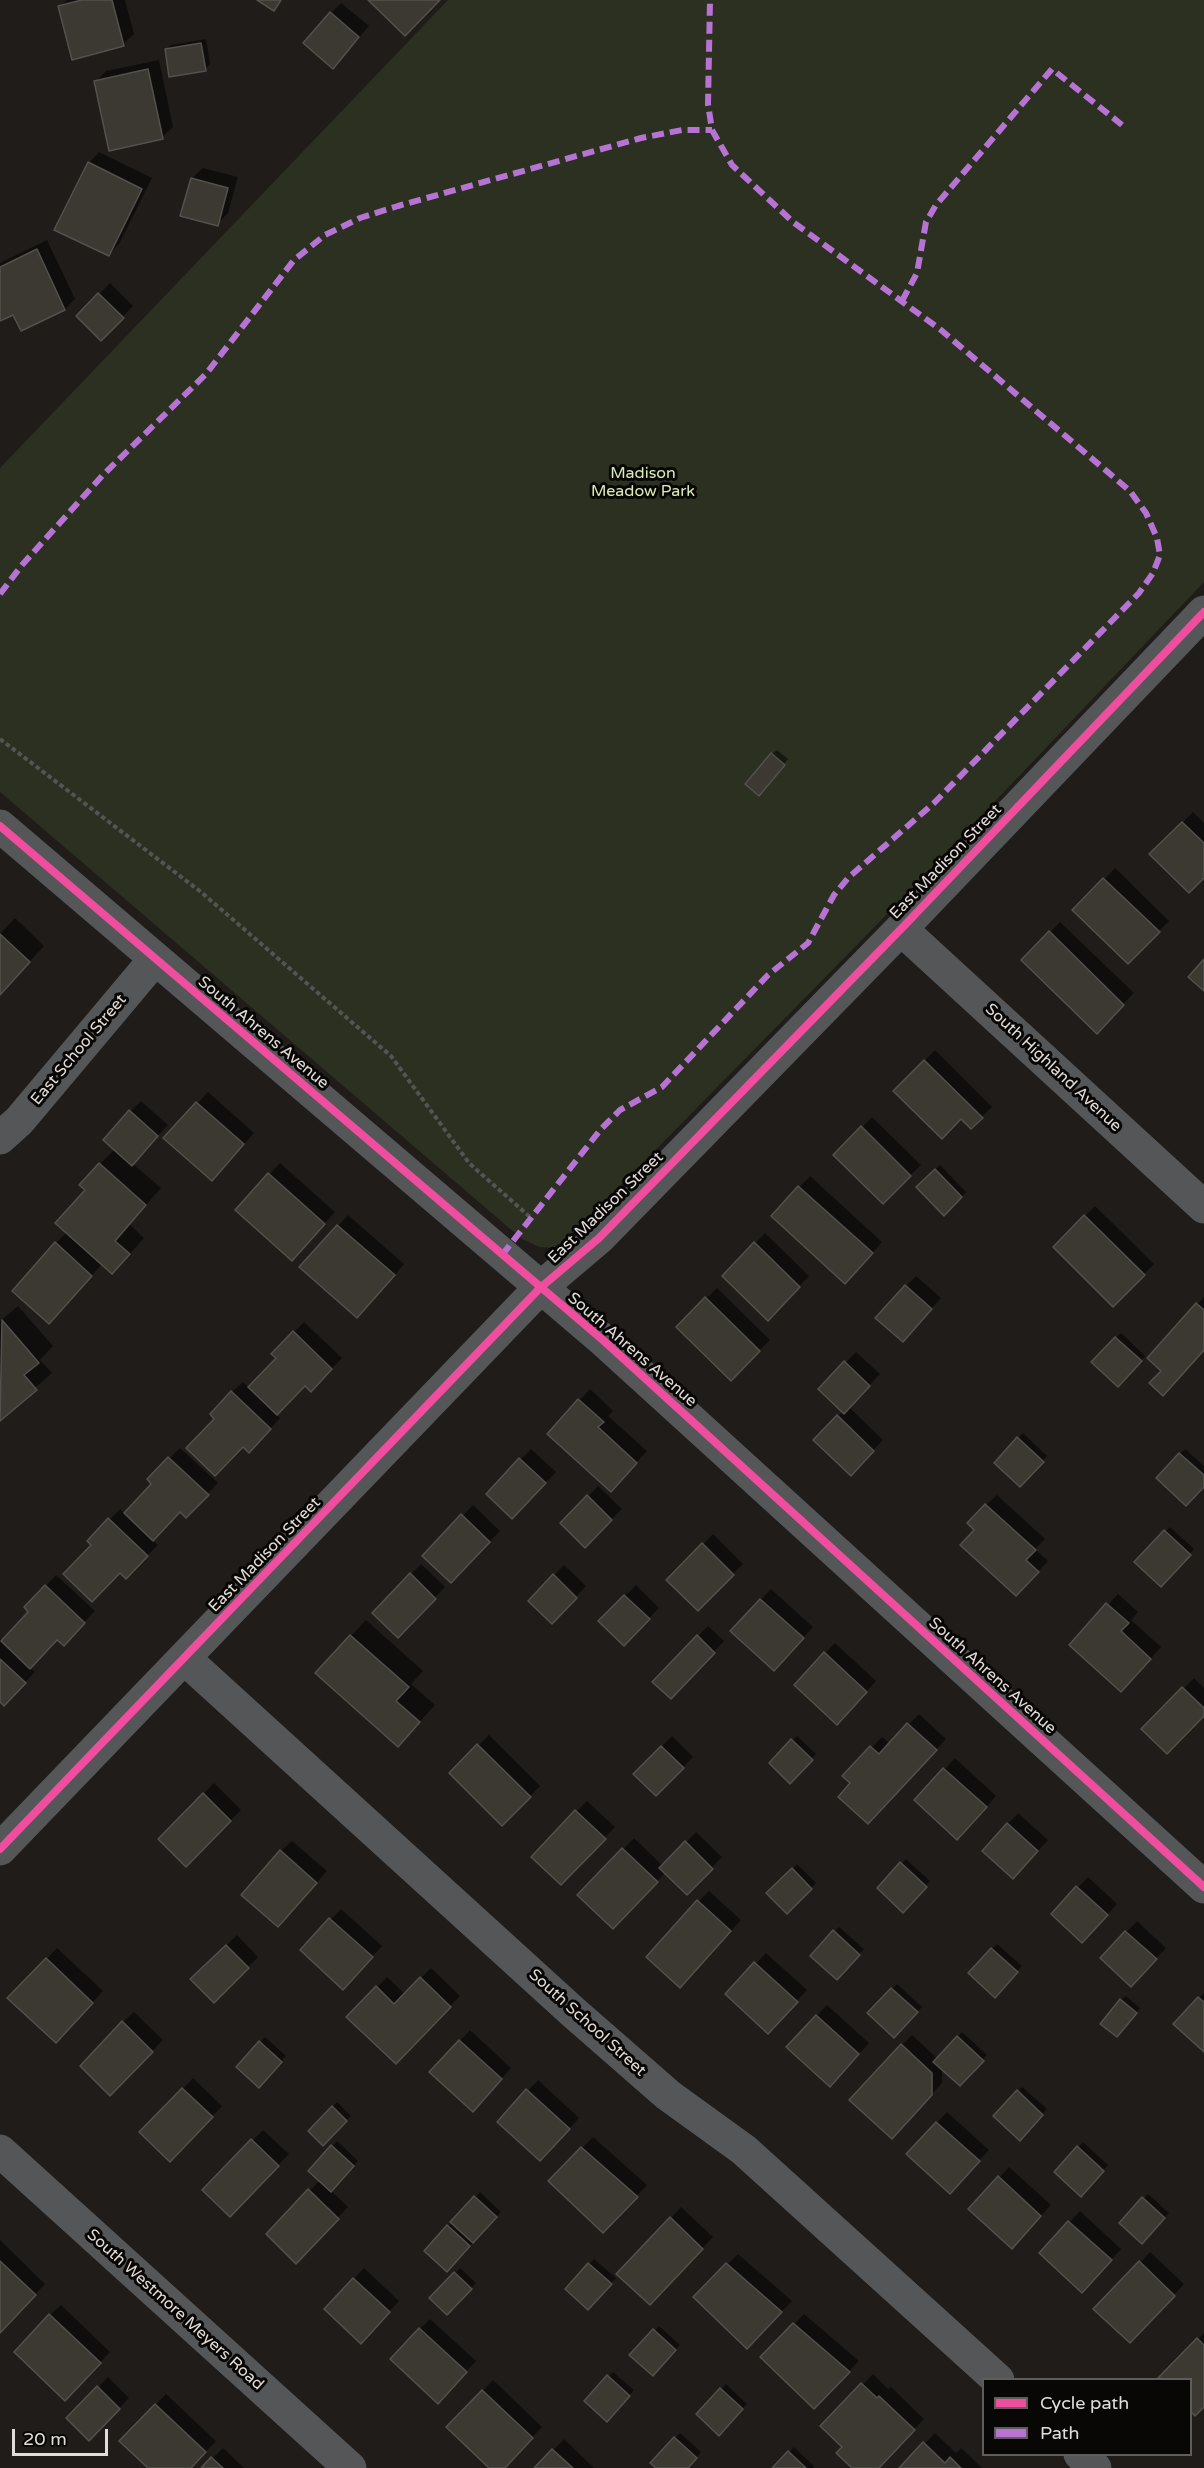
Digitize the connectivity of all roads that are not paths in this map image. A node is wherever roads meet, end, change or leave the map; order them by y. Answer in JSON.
{"nodes":[{"id":1,"x":1204,"y":612,"type":"edge"},
{"id":2,"x":0,"y":826,"type":"edge"},
{"id":3,"x":901,"y":929,"type":"junction"},
{"id":4,"x":155,"y":959,"type":"junction"},
{"id":5,"x":0,"y":1138,"type":"edge"},
{"id":6,"x":1204,"y":1207,"type":"edge"},
{"id":7,"x":540,"y":1288,"type":"junction"},
{"id":8,"x":184,"y":1658,"type":"junction"},
{"id":9,"x":0,"y":1849,"type":"edge"},
{"id":10,"x":1204,"y":1887,"type":"edge"},
{"id":11,"x":0,"y":2151,"type":"edge"},
{"id":12,"x":997,"y":2378,"type":"edge"},
{"id":13,"x":1082,"y":2456,"type":"edge"},
{"id":14,"x":350,"y":2468,"type":"edge"},
{"id":15,"x":1095,"y":2468,"type":"edge"}],
"edges":[{"from":1,"to":3,"type":"street","name":"East Madison Street"},
{"from":2,"to":4,"type":"street","name":"South Ahrens Avenue"},
{"from":3,"to":6,"type":"street","name":"South Highland Avenue"},
{"from":3,"to":7,"type":"street","name":"East Madison Street"},
{"from":4,"to":5,"type":"street","name":"East School Street"},
{"from":4,"to":7,"type":"street","name":"South Ahrens Avenue"},
{"from":7,"to":8,"type":"street","name":"East Madison Street"},
{"from":7,"to":10,"type":"street","name":"South Ahrens Avenue"},
{"from":8,"to":9,"type":"street","name":"East Madison Street"},
{"from":8,"to":12,"type":"street","name":"South School Street"},
{"from":11,"to":14,"type":"street","name":"South Westmore Meyers Road"},
{"from":13,"to":15,"type":"street"}]}
